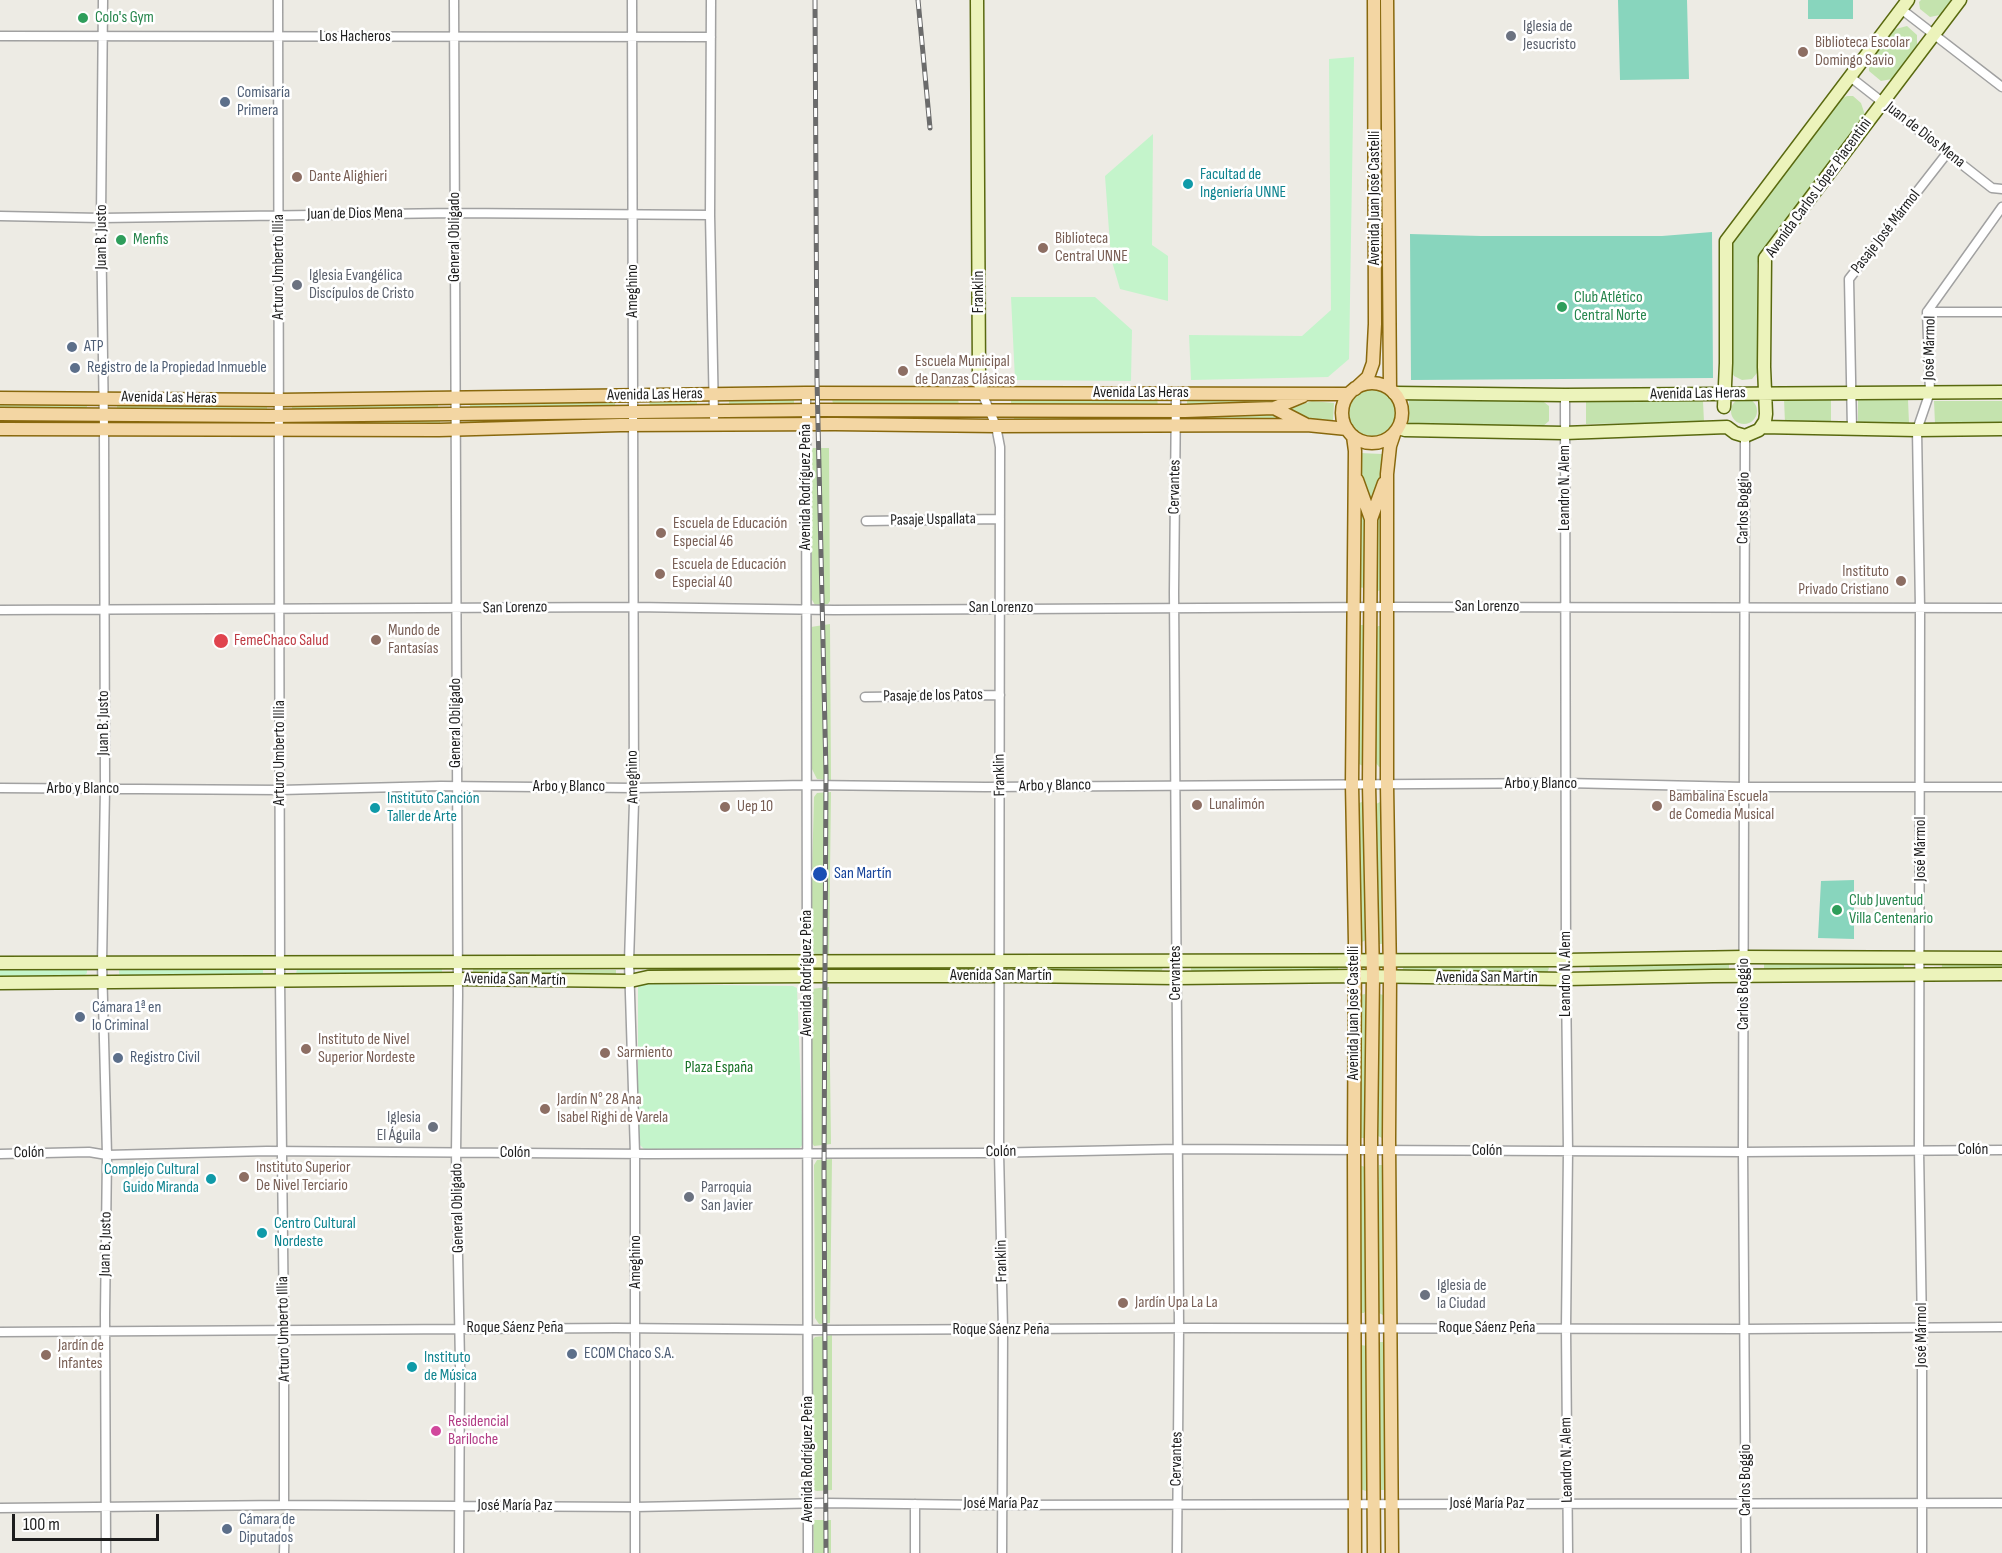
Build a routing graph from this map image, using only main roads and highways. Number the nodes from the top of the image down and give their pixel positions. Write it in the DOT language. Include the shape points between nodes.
graph roads {
  1 [pos="978,0"];
  2 [pos="1374,0"];
  3 [pos="1387,0"];
  4 [pos="1960,0"];
  5 [pos="1905,4"];
  6 [pos="1392,391"];
  7 [pos="1352,392"];
  8 [pos="2002,392"];
  9 [pos="982,393"];
  10 [pos="1738,393"];
  11 [pos="1765,393"];
  12 [pos="1310,394"];
  13 [pos="0,398"];
  14 [pos="1765,406"];
  15 [pos="1274,408"];
  16 [pos="0,414"];
  17 [pos="633,419"];
  18 [pos="1307,425"];
  19 [pos="1727,427"];
  20 [pos="0,429"];
  21 [pos="2002,429"];
  22 [pos="1396,431"];
  23 [pos="1754,432"];
  24 [pos="1350,433"];
  25 [pos="1354,472"];
  26 [pos="1388,474"];
  27 [pos="1371,519"];
  28 [pos="2002,958"];
  29 [pos="1390,959"];
  30 [pos="1355,960"];
  31 [pos="1372,960"];
  32 [pos="748,961"];
  33 [pos="0,963"];
  34 [pos="2002,974"];
  35 [pos="1355,976"];
  36 [pos="1373,976"];
  37 [pos="748,977"];
  38 [pos="1390,977"];
  39 [pos="0,983"];
  40 [pos="1355,1553"];
  41 [pos="1374,1553"];
  42 [pos="1392,1553"];
  1 -- 9 [label="main road, Franklin"];
  2 -- 7 [label="main road, Avenida Juan José Castelli" via="1373,363 1368,377"];
  3 -- 6 [label="main road, Avenida Juan José Castelli"];
  4 -- 11 [label="main road, Avenida Carlos López Piacentini" via="1765,258"];
  5 -- 10 [label="main road" via="1726,242"];
  6 -- 7 [label="main road" via="1372,384"];
  6 -- 10 [label="main road, Avenida Las Heras"];
  6 -- 22 [label="main road" via="1401,406"];
  7 -- 12 [label="main road, Avenida Las Heras"];
  7 -- 24 [label="main road" via="1342,411"];
  8 -- 11 [label="main road, Avenida Las Heras"];
  9 -- 12 [label="main road, Avenida Las Heras"];
  9 -- 13 [label="main road, Avenida Las Heras" via="279,400"];
  10 -- 11 [label="main road, Avenida Las Heras"];
  10 -- 14 [label="main road" via="1759,398"];
  10 -- 19 [label="main road" via="1724,407"];
  11 -- 14 [label="main road, Avenida Carlos López Piacentini"];
  12 -- 15 [label="main road, Avenida Las Heras"];
  14 -- 23 [label="main road, Avenida Carlos López Piacentini" via="1766,414"];
  15 -- 17 [label="main road, Avenida Las Heras" via="714,411"];
  15 -- 18 [label="main road, Avenida Las Heras"];
  16 -- 17 [label="main road, Avenida Las Heras" via="455,413"];
  17 -- 18 [label="main road, Avenida Las Heras" via="713,425"];
  17 -- 20 [label="main road, Avenida Las Heras" via="455,429"];
  18 -- 24 [label="main road, Avenida Las Heras"];
  19 -- 22 [label="main road, Avenida Las Heras" via="1564,433"];
  19 -- 23 [label="main road, Avenida Las Heras" via="1735,433"];
  21 -- 23 [label="main road, Avenida Las Heras"];
  22 -- 24 [label="main road" via="1385,441 1374,443 1363,442"];
  22 -- 26 [label="main road, Avenida Juan José Castelli" via="1390,446"];
  24 -- 25 [label="main road, Avenida Juan José Castelli"];
  25 -- 27 [label="main road, Avenida Juan José Castelli"];
  25 -- 30 [label="main road, Avenida Juan José Castelli"];
  26 -- 27 [label="main road, Avenida Juan José Castelli"];
  26 -- 29 [label="main road, Avenida Juan José Castelli"];
  27 -- 31 [label="main road, Avenida Juan José Castelli"];
  28 -- 29 [label="main road, Avenida San Martín"];
  29 -- 31 [label="main road, Avenida San Martín"];
  29 -- 38 [label="main road, Avenida Juan José Castelli"];
  30 -- 31 [label="main road, Avenida San Martín"];
  30 -- 32 [label="main road, Avenida San Martín"];
  30 -- 35 [label="main road, Avenida Juan José Castelli"];
  31 -- 36 [label="main road, Avenida Juan José Castelli"];
  32 -- 33 [label="main road, Avenida San Martín"];
  32 -- 37 [label="main road"];
  34 -- 38 [label="main road, Avenida San Martín"];
  35 -- 36 [label="main road, Avenida San Martín"];
  35 -- 37 [label="main road, Avenida San Martín"];
  35 -- 40 [label="main road, Avenida Juan José Castelli"];
  36 -- 38 [label="main road, Avenida San Martín"];
  36 -- 41 [label="main road, Avenida Juan José Castelli"];
  37 -- 39 [label="main road, Avenida San Martín" via="648,977 630,981"];
  38 -- 42 [label="main road, Avenida Juan José Castelli"];
}
